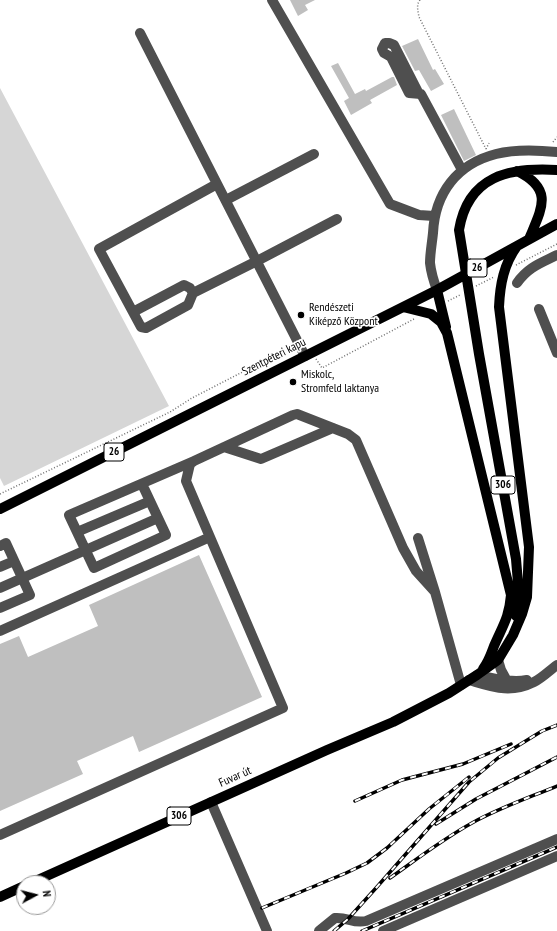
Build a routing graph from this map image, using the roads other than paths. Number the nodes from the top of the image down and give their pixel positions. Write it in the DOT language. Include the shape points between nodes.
graph roads {
  1 [pos="272,0"];
  2 [pos="140,33"];
  3 [pos="419,94"];
  4 [pos="557,152"];
  5 [pos="314,154"];
  6 [pos="462,170"];
  7 [pos="557,170"];
  8 [pos="517,171"];
  9 [pos="218,184"];
  10 [pos="226,200"];
  11 [pos="434,216"];
  12 [pos="337,220"];
  13 [pos="557,224"];
  14 [pos="529,239"];
  15 [pos="516,246"];
  16 [pos="557,255"];
  17 [pos="257,262"];
  18 [pos="517,282"];
  19 [pos="437,290"];
  20 [pos="193,293"];
  21 [pos="403,307"];
  22 [pos="539,309"];
  23 [pos="133,312"];
  24 [pos="553,332"];
  25 [pos="448,333"];
  26 [pos="557,353"];
  27 [pos="305,356"];
  28 [pos="333,428"];
  29 [pos="224,447"];
  30 [pos="194,461"];
  31 [pos="142,484"];
  32 [pos="150,501"];
  33 [pos="0,509"];
  34 [pos="158,518"];
  35 [pos="77,532"];
  36 [pos="210,537"];
  37 [pos="418,538"];
  38 [pos="0,546"];
  39 [pos="85,550"];
  40 [pos="14,561"];
  41 [pos="0,567"];
  42 [pos="22,578"];
  43 [pos="0,588"];
  44 [pos="435,592"];
  45 [pos="0,608"];
  46 [pos="0,630"];
  47 [pos="498,660"];
  48 [pos="557,665"];
  49 [pos="546,673"];
  50 [pos="469,680"];
  51 [pos="507,681"];
  52 [pos="211,802"];
  53 [pos="0,835"];
  54 [pos="557,839"];
  55 [pos="557,856"];
  56 [pos="49,875"];
  57 [pos="16,890"];
  58 [pos="0,897"];
  59 [pos="267,931"];
  60 [pos="319,931"];
  61 [pos="383,931"];
  1 -- 11 [label="street" via="390,204 419,215"];
  2 -- 9 [label="street"];
  3 -- 3 [label="street" via="409,93 391,57 382,49 385,43 394,45"];
  3 -- 6 [label="street"];
  4 -- 6 [label="street" via="496,154"];
  5 -- 10 [label="street"];
  6 -- 11 [label="street" via="445,190"];
  7 -- 8 [label="main road"];
  8 -- 14 [label="main road" via="532,179 542,197 540,211"];
  8 -- 50 [label="main road, 306" via="492,179 475,193 461,218 460,236 516,560 519,595 511,629 496,655 488,666"];
  9 -- 10 [label="street"];
  9 -- 23 [label="street" via="99,249"];
  10 -- 17 [label="street"];
  11 -- 19 [label="street" via="430,264"];
  12 -- 17 [label="street"];
  13 -- 14 [label="main road, Szentpéteri kapu / 26"];
  14 -- 15 [label="main road, Szentpéteri kapu / 26"];
  15 -- 19 [label="main road, Szentpéteri kapu / 26"];
  15 -- 47 [label="main road" via="508,257 502,277 499,306 529,547 529,575 522,614"];
  16 -- 18 [label="street" via="530,268"];
  17 -- 20 [label="street"];
  17 -- 27 [label="street"];
  19 -- 21 [label="main road, Szentpéteri kapu / 26"];
  19 -- 25 [label="main road"];
  20 -- 23 [label="street" via="184,285"];
  20 -- 23 [label="street" via="188,305 146,328 141,327"];
  21 -- 25 [label="main road" via="431,314 441,322"];
  21 -- 27 [label="main road, Szentpéteri kapu / 26"];
  22 -- 24 [label="street"];
  24 -- 26 [label="street"];
  25 -- 50 [label="main road" via="511,595 506,623 488,662"];
  27 -- 33 [label="main road, Szentpéteri kapu / 26"];
  28 -- 29 [label="street" via="261,459"];
  28 -- 29 [label="street" via="297,414"];
  28 -- 44 [label="street" via="356,440 403,548 416,570"];
  29 -- 30 [label="street"];
  30 -- 31 [label="street"];
  30 -- 36 [label="street" via="190,464 186,481"];
  31 -- 32 [label="street"];
  31 -- 35 [label="street" via="69,515"];
  32 -- 34 [label="street"];
  32 -- 35 [label="street"];
  34 -- 39 [label="street"];
  34 -- 39 [label="street" via="166,535 94,568"];
  35 -- 39 [label="street"];
  36 -- 46 [label="street"];
  36 -- 53 [label="street" via="283,708"];
  37 -- 44 [label="street"];
  38 -- 40 [label="street" via="6,544"];
  39 -- 42 [label="street"];
  40 -- 41 [label="street"];
  40 -- 42 [label="street"];
  42 -- 43 [label="street"];
  42 -- 45 [label="street" via="30,595"];
  44 -- 50 [label="street"];
  47 -- 50 [label="main road"];
  47 -- 51 [label="street"];
  48 -- 49 [label="street"];
  49 -- 50 [label="street" via="525,686 510,689"];
  49 -- 51 [label="street" via="526,680"];
  50 -- 51 [label="street"];
  50 -- 52 [label="main road, Fuvar út / 306" via="393,722"];
  52 -- 56 [label="main road, Fuvar út / 306"];
  52 -- 59 [label="street"];
  54 -- 60 [label="street" via="366,921 353,922 335,918"];
  55 -- 61 [label="street"];
  57 -- 58 [label="main road"];
}
